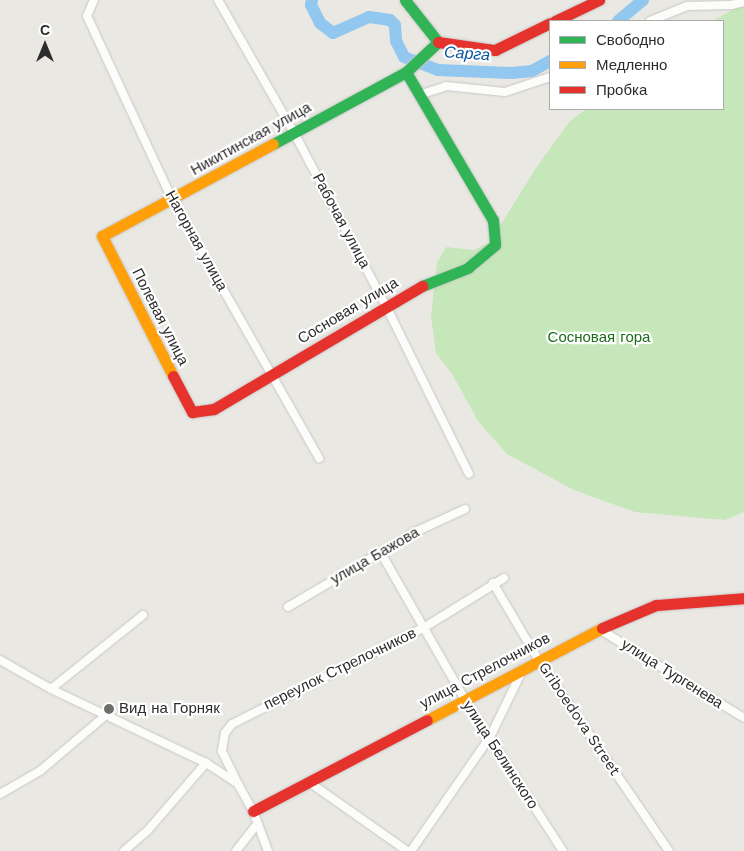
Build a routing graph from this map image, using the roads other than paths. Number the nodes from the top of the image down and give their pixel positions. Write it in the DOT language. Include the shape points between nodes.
graph roads {
  1 [pos="94,0"];
  2 [pos="218,0"];
  3 [pos="405,0"];
  4 [pos="599,0"];
  5 [pos="744,2"];
  6 [pos="556,20"];
  7 [pos="652,20"];
  8 [pos="549,23"];
  9 [pos="438,42"];
  10 [pos="414,66"];
  11 [pos="549,77"];
  12 [pos="420,95"];
  13 [pos="293,131"];
  14 [pos="173,201"];
  15 [pos="102,236"];
  16 [pos="386,306"];
  17 [pos="272,375"];
  18 [pos="192,412"];
  19 [pos="319,458"];
  20 [pos="469,474"];
  21 [pos="465,509"];
  22 [pos="381,553"];
  23 [pos="504,578"];
  24 [pos="493,583"];
  25 [pos="744,598"];
  26 [pos="288,607"];
  27 [pos="143,615"];
  28 [pos="425,627"];
  29 [pos="599,629"];
  30 [pos="538,659"];
  31 [pos="0,660"];
  32 [pos="526,666"];
  33 [pos="51,689"];
  34 [pos="464,698"];
  35 [pos="106,715"];
  36 [pos="744,718"];
  37 [pos="490,737"];
  38 [pos="206,763"];
  39 [pos="309,782"];
  40 [pos="238,784"];
  41 [pos="0,794"];
  42 [pos="253,811"];
  43 [pos="257,824"];
  44 [pos="124,851"];
  45 [pos="236,851"];
  46 [pos="268,851"];
  47 [pos="409,851"];
  48 [pos="563,851"];
  49 [pos="669,851"];
  1 -- 14 [label="street, Нагорная улица" via="87,16"];
  2 -- 13 [label="street, Рабочая улица"];
  3 -- 9 [label="street"];
  4 -- 6 [label="street"];
  5 -- 7 [label="street" via="687,6"];
  8 -- 9 [label="street" via="495,50"];
  9 -- 10 [label="street"];
  10 -- 12 [label="street"];
  10 -- 13 [label="street, Никитинская улица"];
  11 -- 12 [label="street" via="505,92 446,86"];
  12 -- 16 [label="street, Сосновая улица" via="493,220 496,245 480,260 417,288"];
  13 -- 14 [label="street, Никитинская улица"];
  13 -- 16 [label="street, Рабочая улица"];
  14 -- 15 [label="street, Никитинская улица"];
  14 -- 17 [label="street, Нагорная улица"];
  15 -- 18 [label="street, Полевая улица"];
  16 -- 17 [label="street, Сосновая улица"];
  16 -- 20 [label="street, Рабочая улица"];
  17 -- 18 [label="street, Сосновая улица" via="214,409"];
  17 -- 19 [label="street, Нагорная улица"];
  21 -- 22 [label="street, улица Бажова"];
  22 -- 26 [label="street, улица Бажова"];
  22 -- 28 [label="street, улица Белинского"];
  23 -- 24 [label="street, переулок Стрелочников"];
  24 -- 28 [label="street, переулок Стрелочников"];
  24 -- 30 [label="street, Griboedova Street"];
  25 -- 29 [label="street, улица Стрелочников" via="656,605"];
  27 -- 33 [label="street"];
  28 -- 34 [label="street, улица Белинского"];
  28 -- 40 [label="street, переулок Стрелочников" via="232,724 225,733 222,751"];
  29 -- 30 [label="street, улица Стрелочников"];
  29 -- 36 [label="street, улица Тургенева"];
  30 -- 32 [label="street, улица Стрелочников"];
  30 -- 49 [label="street, Griboedova Street"];
  31 -- 33 [label="street"];
  32 -- 34 [label="street, улица Стрелочников"];
  32 -- 37 [label="street"];
  33 -- 35 [label="street"];
  34 -- 37 [label="street, улица Белинского"];
  34 -- 39 [label="street, улица Стрелочников"];
  35 -- 38 [label="street"];
  35 -- 41 [label="street" via="40,771"];
  37 -- 47 [label="street"];
  37 -- 48 [label="street, улица Белинского"];
  38 -- 40 [label="street"];
  38 -- 44 [label="street" via="148,830"];
  39 -- 42 [label="street, улица Стрелочников"];
  39 -- 47 [label="street"];
  40 -- 42 [label="street, переулок Стрелочников"];
  42 -- 43 [label="street, переулок Стрелочников"];
  43 -- 45 [label="street"];
  43 -- 46 [label="street, переулок Стрелочников"];
}
